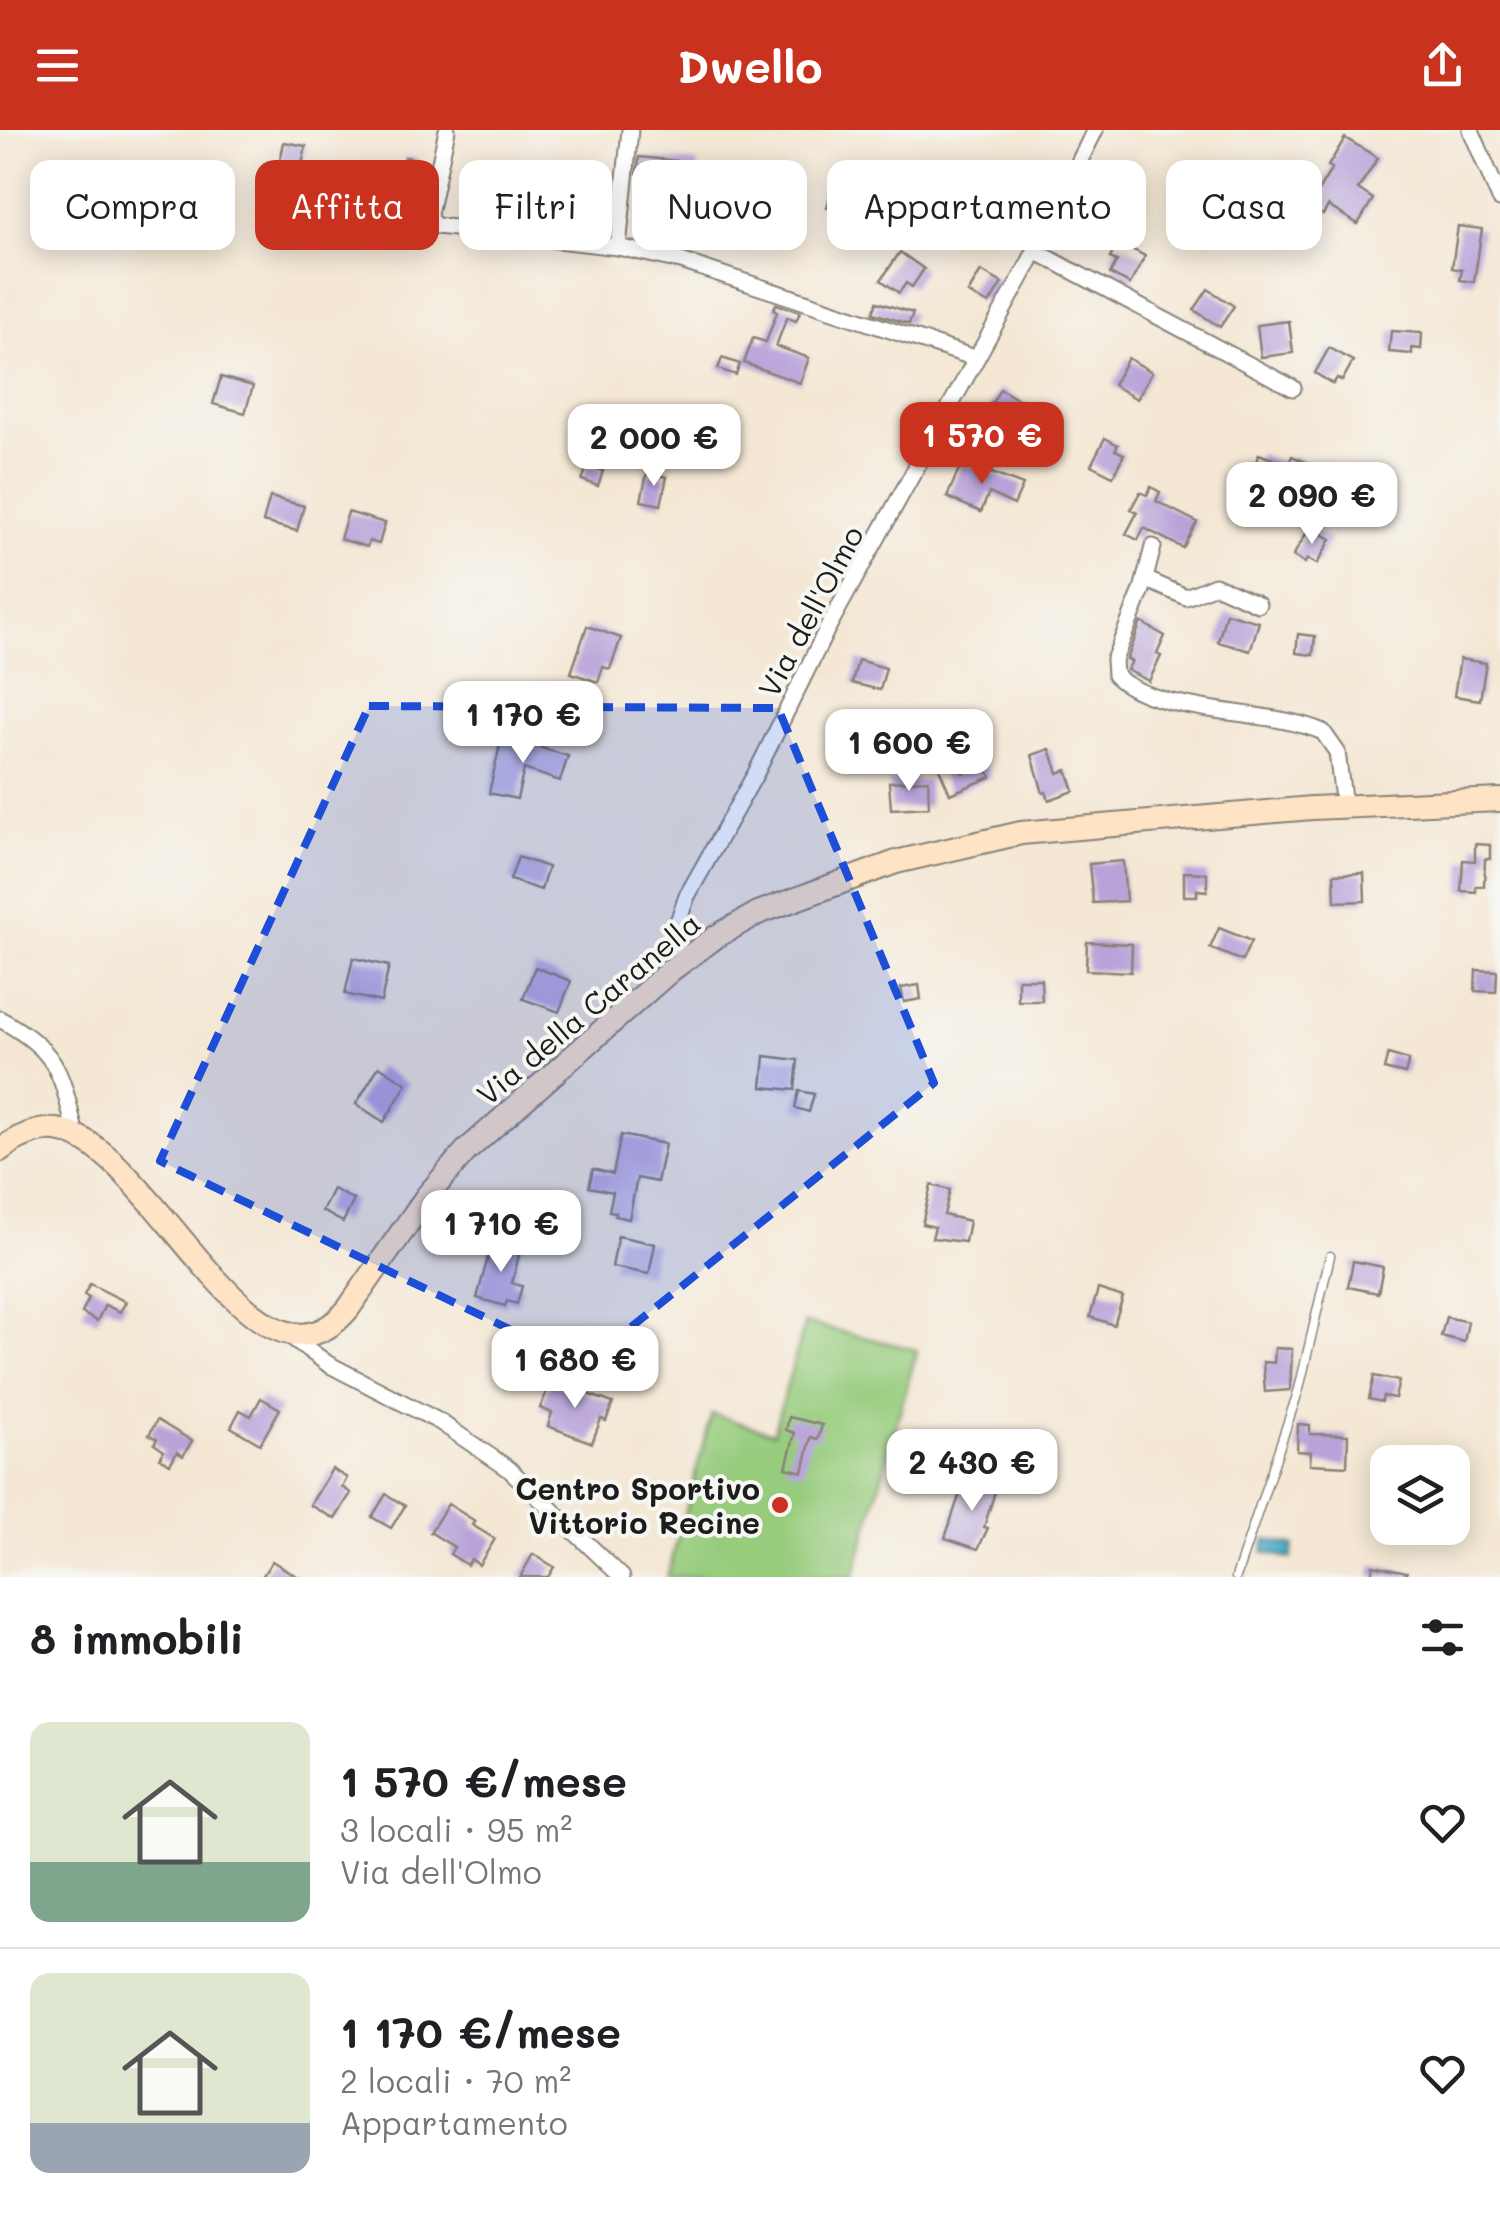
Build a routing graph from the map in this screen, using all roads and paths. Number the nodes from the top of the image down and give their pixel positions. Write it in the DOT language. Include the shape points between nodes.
graph roads {
  1 [pos="447,130"];
  2 [pos="630,130"];
  3 [pos="1094,130"];
  4 [pos="1471,130"];
  5 [pos="1500,199"];
  6 [pos="618,247"];
  7 [pos="1035,251"];
  8 [pos="975,358"];
  9 [pos="1293,388"];
  10 [pos="1153,547"];
  11 [pos="1146,579"];
  12 [pos="1258,604"];
  13 [pos="1500,800"];
  14 [pos="1344,806"];
  15 [pos="682,961"];
  16 [pos="0,1018"];
  17 [pos="76,1136"];
  18 [pos="0,1150"];
  19 [pos="1330,1256"];
  20 [pos="290,1336"];
  21 [pos="622,1577"];
  22 [pos="1236,1577"];
  1 -- 6 [label="street" via="429,211 434,224"];
  2 -- 6 [label="street"];
  3 -- 7 [label="street, Via dell'Olmo"];
  4 -- 5 [label="street"];
  6 -- 8 [label="street" via="710,269"];
  7 -- 8 [label="street, Via dell'Olmo"];
  7 -- 9 [label="street"];
  8 -- 15 [label="street, Via dell'Olmo" via="687,896 674,933"];
  10 -- 11 [label="street"];
  11 -- 12 [label="street" via="1186,596 1215,585"];
  11 -- 14 [label="street" via="1114,660 1117,678 1159,697 1323,732 1336,752"];
  13 -- 14 [label="main road, Via della Caranella"];
  14 -- 15 [label="main road, Via della Caranella" via="1042,830 952,847 768,908"];
  15 -- 20 [label="main road, Via della Caranella" via="456,1162 339,1320 311,1335"];
  16 -- 17 [label="street" via="55,1063"];
  17 -- 18 [label="main road" via="40,1131"];
  17 -- 20 [label="main road" via="133,1182 244,1308"];
  19 -- 22 [label="lane" via="1299,1389"];
  20 -- 21 [label="street" via="490,1455"];
}
